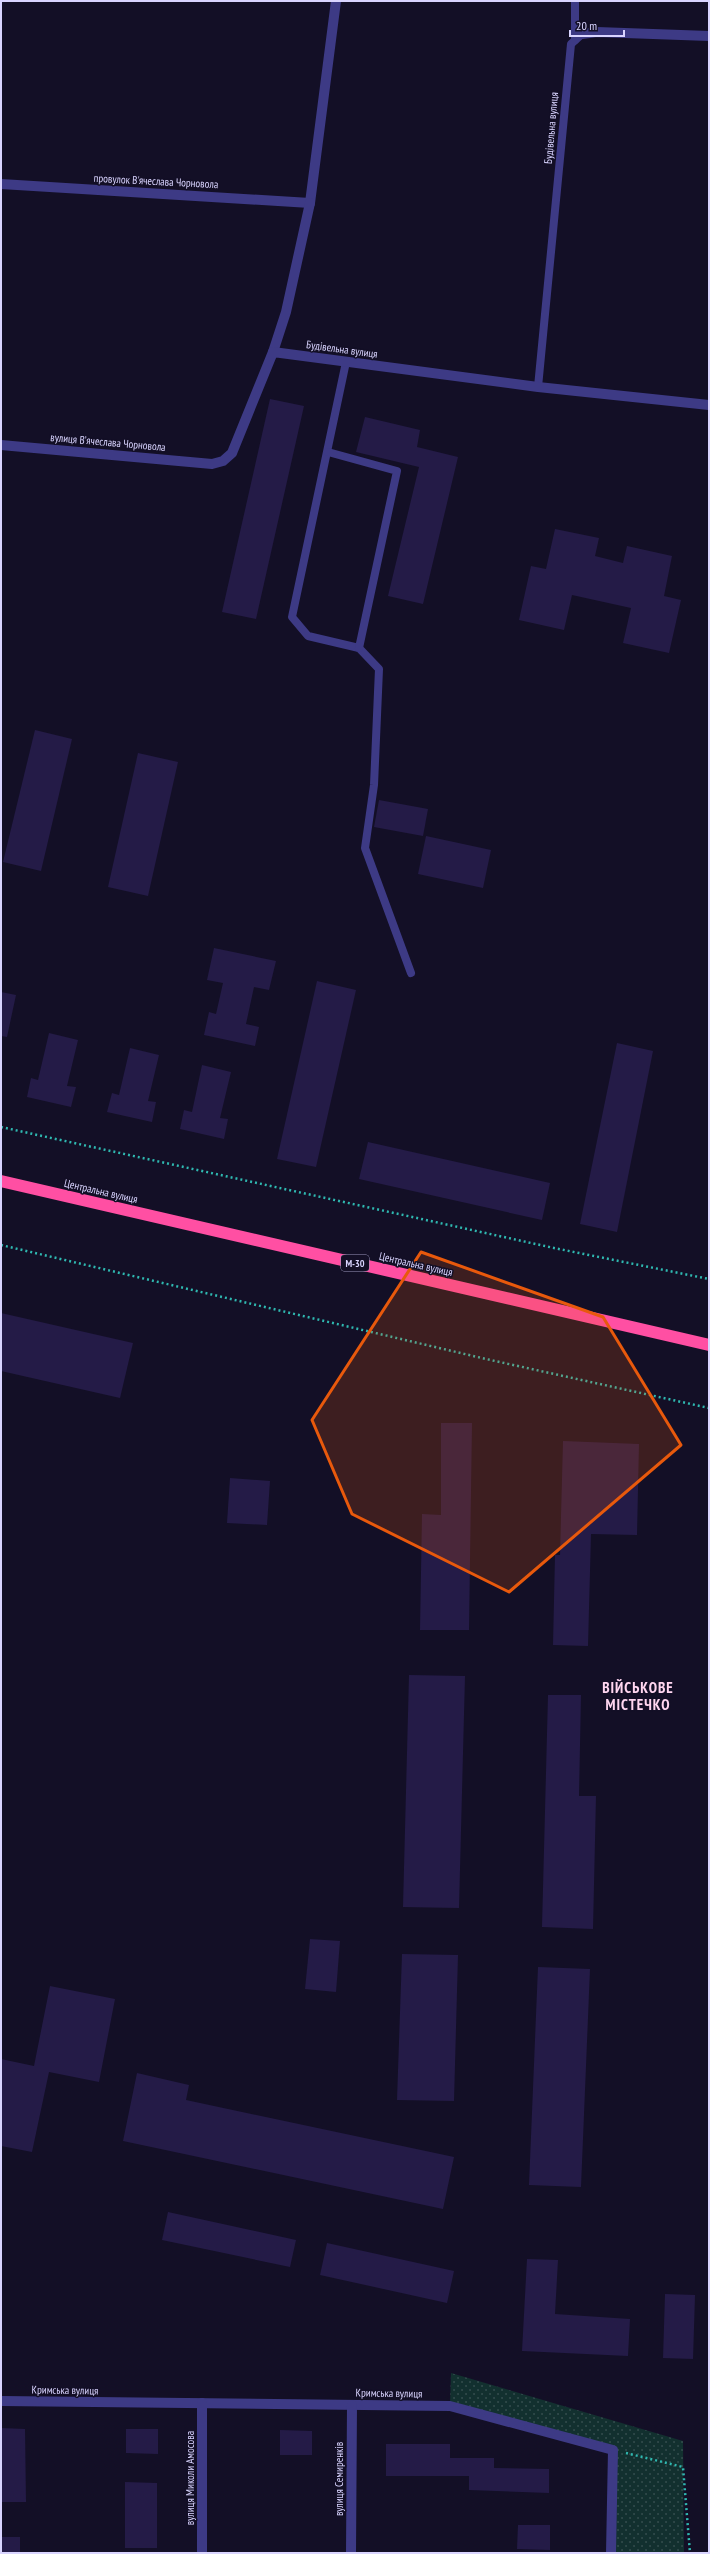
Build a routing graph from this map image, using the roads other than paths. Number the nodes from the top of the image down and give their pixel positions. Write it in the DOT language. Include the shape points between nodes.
graph roads {
  1 [pos="336,1"];
  2 [pos="575,1"];
  3 [pos="709,36"];
  4 [pos="579,37"];
  5 [pos="1,184"];
  6 [pos="310,203"];
  7 [pos="273,352"];
  8 [pos="346,362"];
  9 [pos="538,387"];
  10 [pos="709,405"];
  11 [pos="1,446"];
  12 [pos="328,452"];
  13 [pos="359,648"];
  14 [pos="411,973"];
  15 [pos="1,1181"];
  16 [pos="709,1345"];
  17 [pos="1,2401"];
  18 [pos="202,2403"];
  19 [pos="352,2405"];
  20 [pos="202,2553"];
  21 [pos="351,2553"];
  22 [pos="611,2553"];
  1 -- 6 [label="street"];
  2 -- 4 [label="lane, Будівельна вулиця"];
  3 -- 4 [label="street" via="597,32"];
  4 -- 9 [label="lane, Будівельна вулиця" via="571,44"];
  5 -- 6 [label="street, провулок В'ячеслава Чорновола"];
  6 -- 7 [label="street" via="286,312"];
  7 -- 8 [label="street, Будівельна вулиця"];
  7 -- 11 [label="street, вулиця Вʼячеслава Чорновола" via="232,453 223,461 212,464"];
  8 -- 9 [label="street, Будівельна вулиця"];
  8 -- 12 [label="lane"];
  9 -- 10 [label="street, Будівельна вулиця"];
  12 -- 13 [label="lane" via="292,617 308,636"];
  12 -- 13 [label="lane" via="397,471"];
  13 -- 14 [label="lane" via="378,669 374,785 365,848"];
  15 -- 16 [label="highway, Центральна вулиця / М-30"];
  17 -- 18 [label="street, Кримська вулиця"];
  18 -- 19 [label="street, Кримська вулиця"];
  18 -- 20 [label="street, вулиця Миколи Амосова"];
  19 -- 21 [label="street, вулиця Семиренків"];
  19 -- 22 [label="street, Кримська вулиця" via="450,2406 613,2450"];
}
